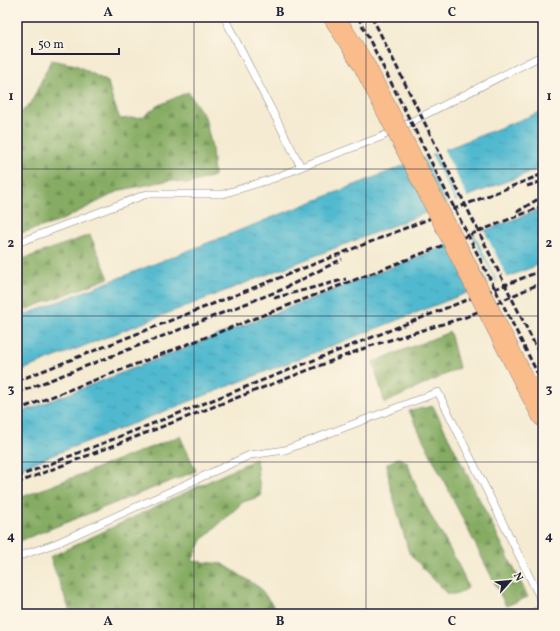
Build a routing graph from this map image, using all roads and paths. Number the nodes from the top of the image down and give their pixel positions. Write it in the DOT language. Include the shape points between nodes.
graph roads {
  1 [pos="224,17"];
  2 [pos="334,17"];
  3 [pos="543,55"];
  4 [pos="301,167"];
  5 [pos="17,243"];
  6 [pos="543,416"];
  7 [pos="17,557"];
  8 [pos="543,604"];
  9 [pos="543,608"];
  10 [pos="530,614"];
  1 -- 4 [label="lane"];
  2 -- 6 [label="main road, bridge" via="365,67"];
  3 -- 4 [label="lane" via="380,137"];
  4 -- 5 [label="lane" via="223,194 147,194"];
  7 -- 8 [label="lane" via="57,543 250,455 285,450 438,392"];
  9 -- 10 [label="lane"];
}
